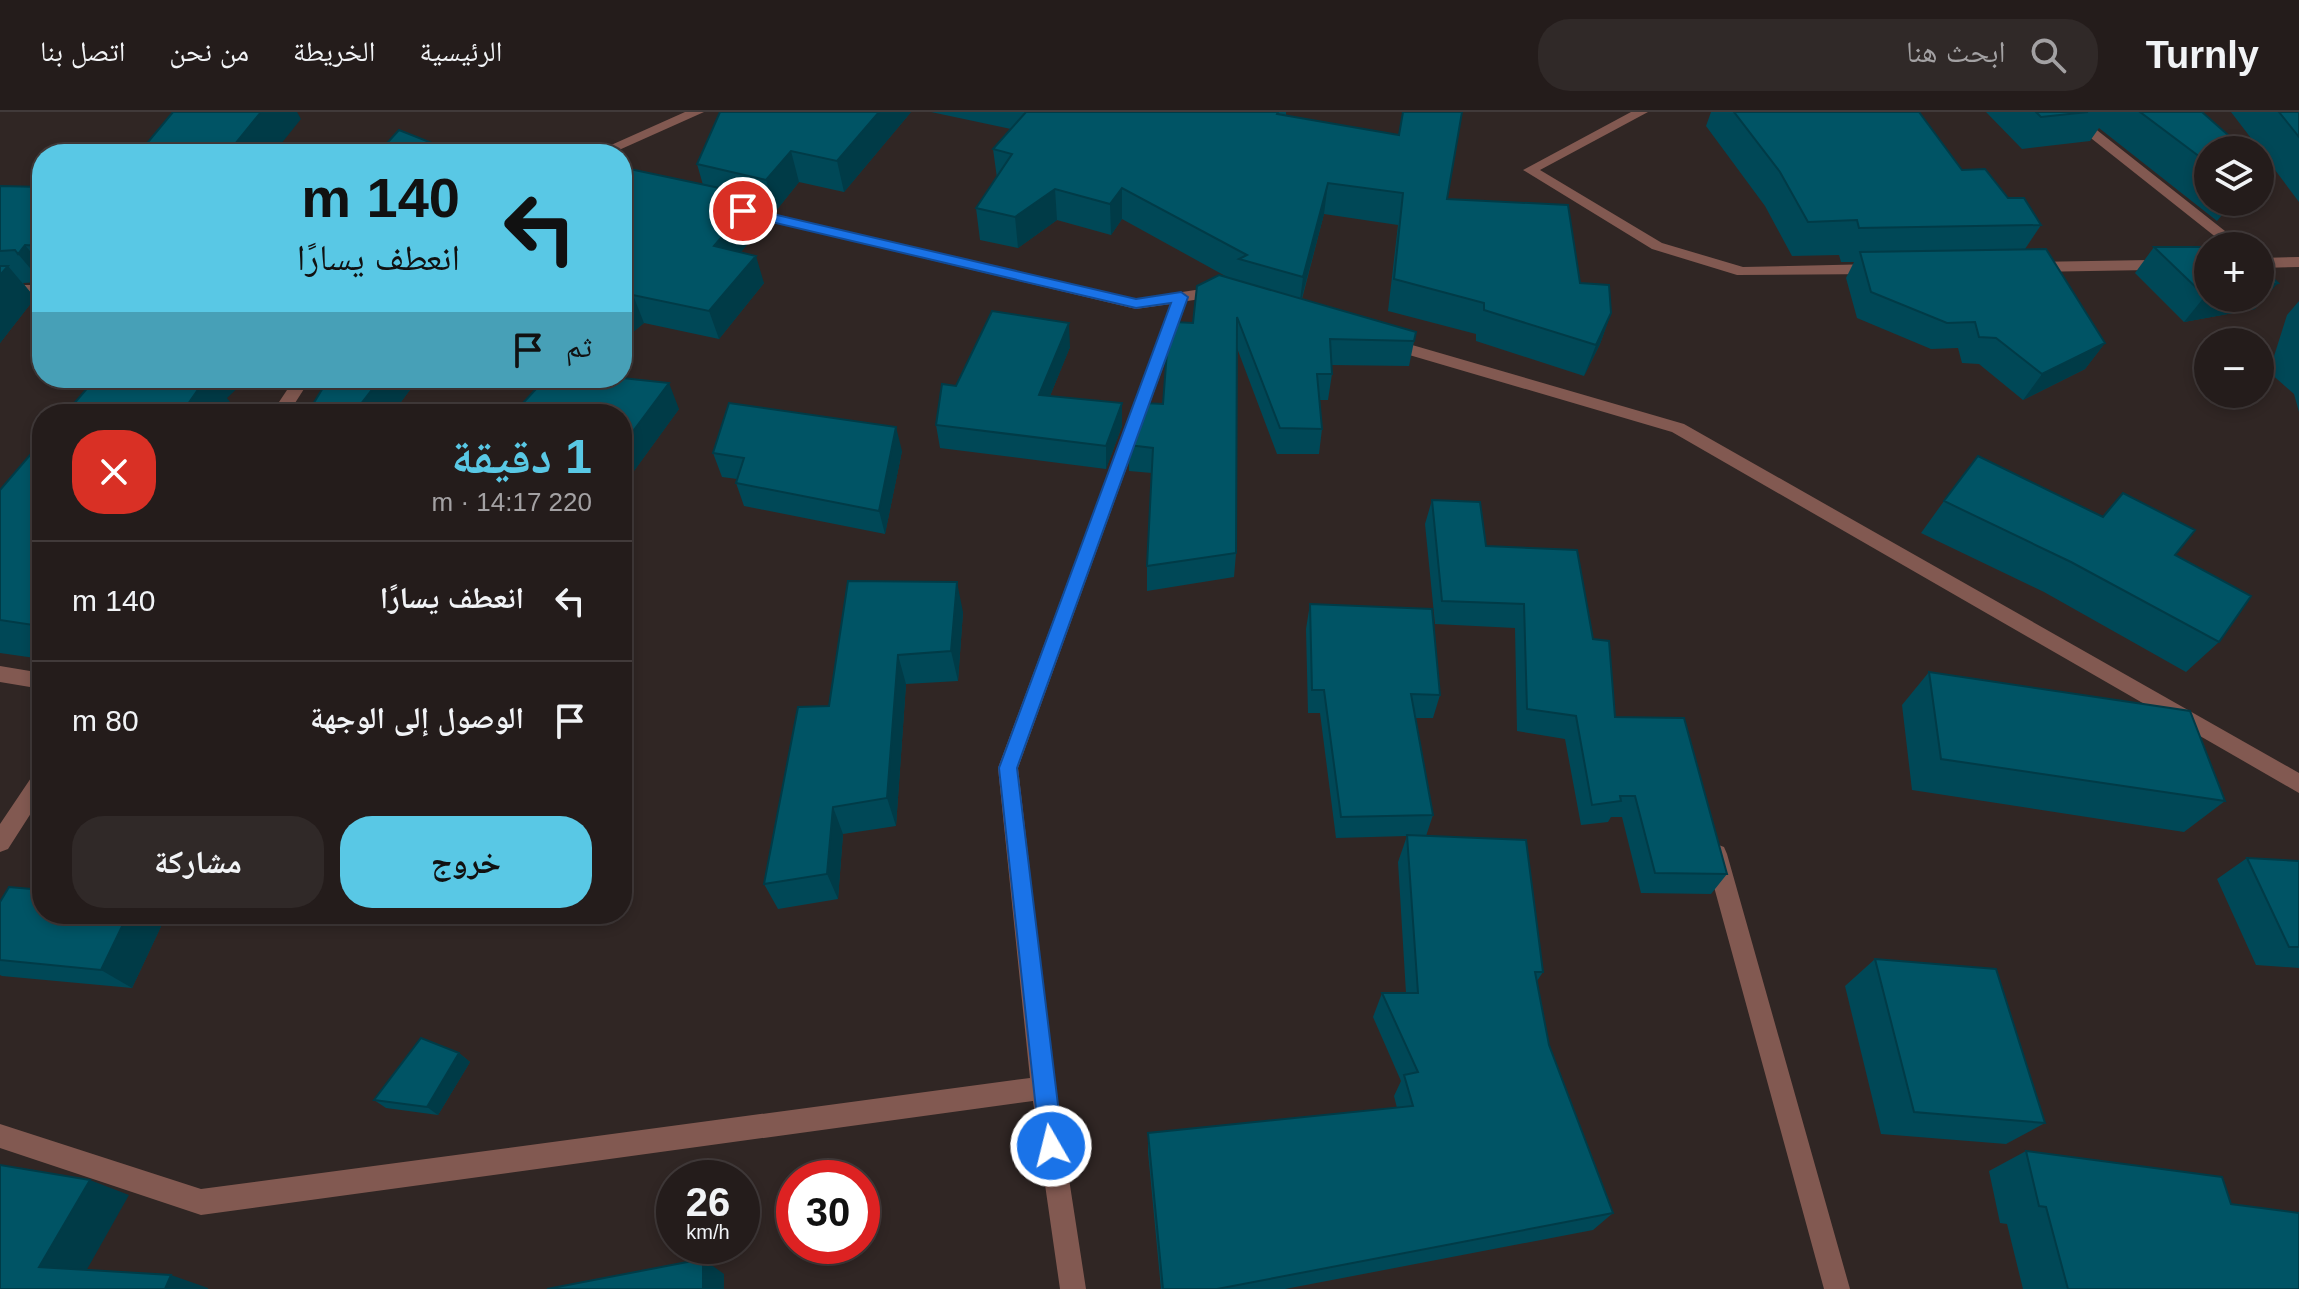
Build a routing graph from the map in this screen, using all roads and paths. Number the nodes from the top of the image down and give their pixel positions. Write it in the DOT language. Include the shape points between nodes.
graph roads {
  1 [pos="697,112"];
  2 [pos="1641,112"];
  3 [pos="2065,112"];
  4 [pos="622,144"];
  5 [pos="715,205"];
  6 [pos="2218,232"];
  7 [pos="2299,262"];
  8 [pos="2274,263"];
  9 [pos="2194,264"];
  10 [pos="2022,267"];
  11 [pos="1897,269"];
  12 [pos="0,290"];
  13 [pos="32,290"];
  14 [pos="1181,297"];
  15 [pos="1245,301"];
  16 [pos="1364,336"];
  17 [pos="0,674"];
  18 [pos="32,679"];
  19 [pos="2299,784"];
  20 [pos="32,793"];
  21 [pos="1708,827"];
  22 [pos="0,842"];
  23 [pos="1043,1088"];
  24 [pos="0,1136"];
  25 [pos="1073,1289"];
  26 [pos="1837,1289"];
  1 -- 4 [label="street"];
  2 -- 11 [label="street" via="1530,170 1657,246 1742,272"];
  3 -- 6 [label="street"];
  5 -- 14 [label="street" via="1136,304"];
  7 -- 8 [label="street"];
  9 -- 10 [label="street"];
  12 -- 13 [label="street"];
  14 -- 15 [label="street" via="1215,292"];
  14 -- 23 [label="street" via="1008,768"];
  16 -- 19 [label="street" via="1678,428"];
  17 -- 18 [label="street"];
  20 -- 22 [label="street"];
  21 -- 26 [label="street"];
  23 -- 24 [label="street" via="201,1202"];
  23 -- 25 [label="street"];
}
